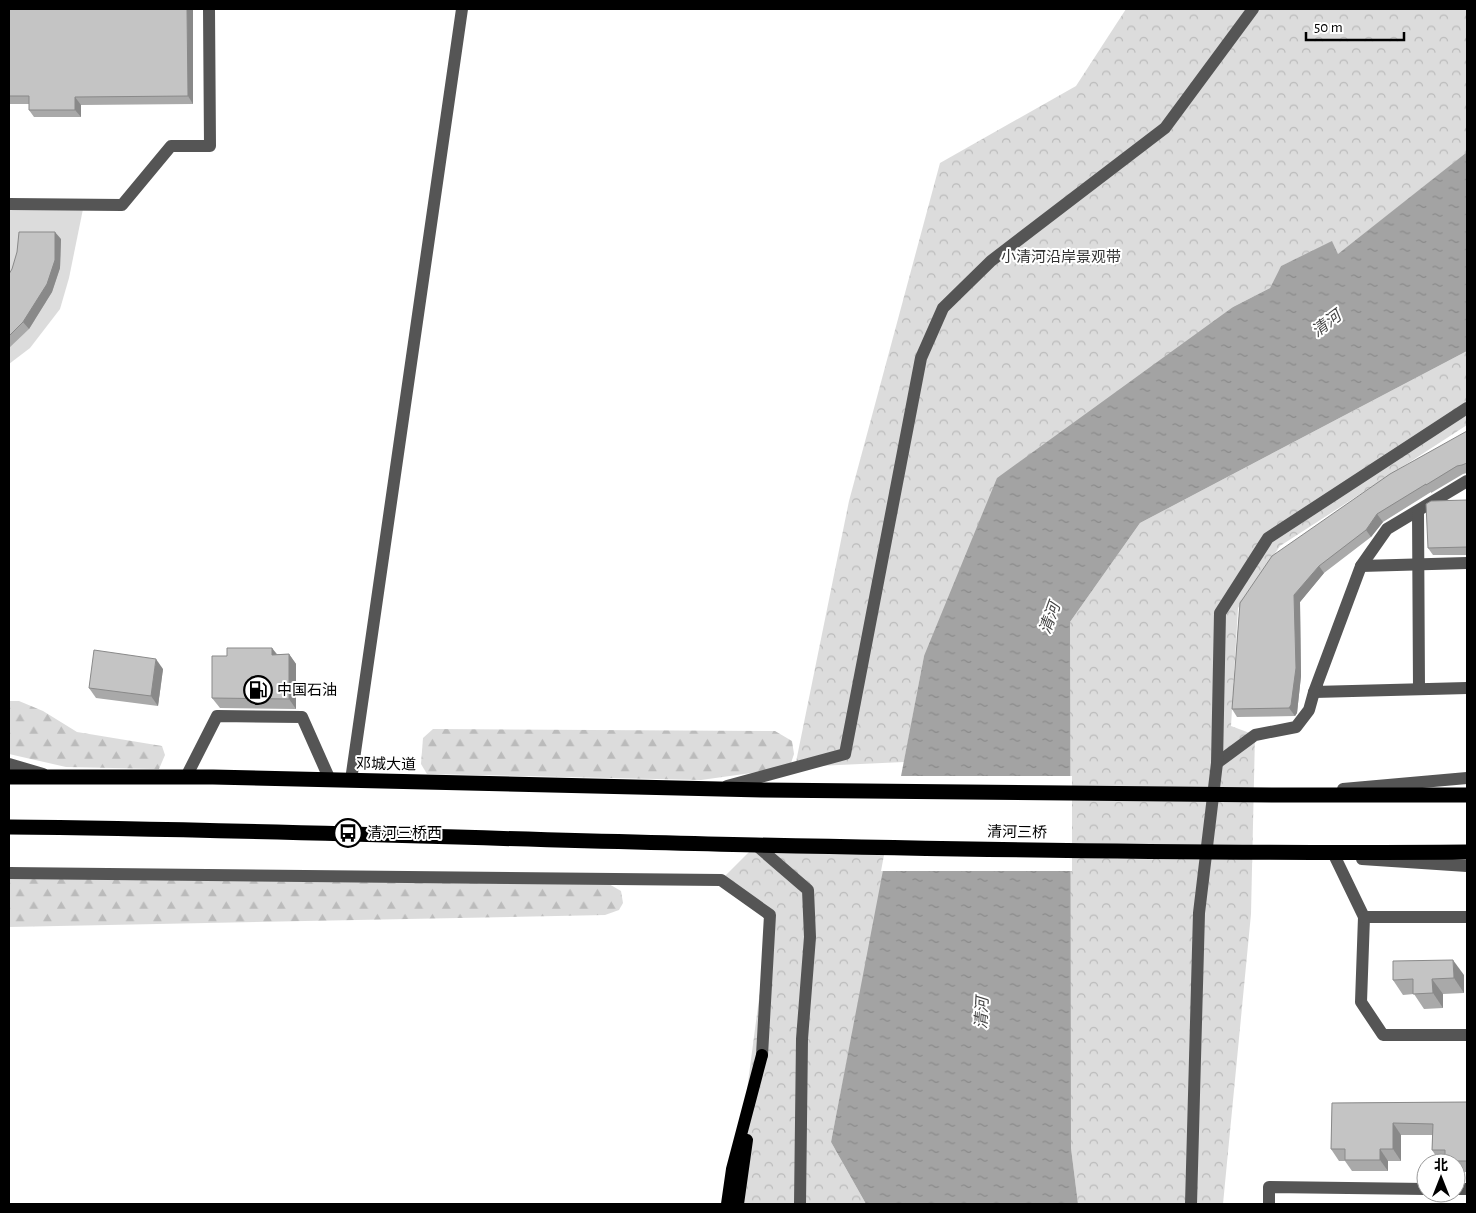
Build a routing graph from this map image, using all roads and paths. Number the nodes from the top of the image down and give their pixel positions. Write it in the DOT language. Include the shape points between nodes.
graph roads {
  1 [pos="209,9"];
  2 [pos="462,9"];
  3 [pos="1253,9"];
  4 [pos="9,204"];
  5 [pos="1467,408"];
  6 [pos="1467,482"];
  7 [pos="1418,511"];
  8 [pos="1467,563"];
  9 [pos="1418,564"];
  10 [pos="1361,566"];
  11 [pos="1467,688"];
  12 [pos="1419,689"];
  13 [pos="1314,692"];
  14 [pos="1217,763"];
  15 [pos="9,764"];
  16 [pos="9,777"];
  17 [pos="52,777"];
  18 [pos="186,777"];
  19 [pos="1467,778"];
  20 [pos="330,780"];
  21 [pos="351,780"];
  22 [pos="718,789"];
  23 [pos="1280,795"];
  24 [pos="1467,795"];
  25 [pos="9,827"];
  26 [pos="24,827"];
  27 [pos="9,836"];
  28 [pos="756,845"];
  29 [pos="1467,852"];
  30 [pos="1278,853"];
  31 [pos="1335,857"];
  32 [pos="1467,866"];
  33 [pos="9,873"];
  34 [pos="1364,916"];
  35 [pos="1467,916"];
  36 [pos="1467,1035"];
  37 [pos="762,1055"];
  38 [pos="1416,1189"];
  39 [pos="727,1204"];
  40 [pos="738,1204"];
  41 [pos="800,1204"];
  42 [pos="1191,1204"];
  43 [pos="1269,1204"];
  1 -- 4 [label="street" via="210,146 171,146 122,204"];
  2 -- 21 [label="street"];
  3 -- 22 [label="street" via="1165,128 991,261 943,308 921,358 845,754"];
  5 -- 14 [label="street" via="1268,538 1220,613"];
  6 -- 7 [label="street"];
  7 -- 9 [label="street"];
  7 -- 10 [label="street" via="1387,529"];
  8 -- 9 [label="street"];
  9 -- 10 [label="street"];
  9 -- 12 [label="street"];
  10 -- 13 [label="street"];
  11 -- 12 [label="street"];
  12 -- 13 [label="street"];
  13 -- 14 [label="street" via="1309,710 1296,727 1255,735"];
  14 -- 42 [label="street" via="1199,913"];
  15 -- 17 [label="street"];
  16 -- 17 [label="highway, 邓城大道"];
  17 -- 18 [label="highway, 邓城大道"];
  18 -- 20 [label="highway, 邓城大道"];
  18 -- 20 [label="street" via="217,716 302,717"];
  19 -- 23 [label="street"];
  20 -- 21 [label="highway, 邓城大道"];
  21 -- 22 [label="highway, 邓城大道"];
  22 -- 23 [label="highway, 邓城大道"];
  23 -- 24 [label="highway"];
  25 -- 26 [label="highway"];
  26 -- 27 [label="street"];
  26 -- 28 [label="highway"];
  28 -- 30 [label="highway, 清河三桥"];
  28 -- 41 [label="street" via="808,890 810,937 802,1039"];
  29 -- 30 [label="highway, 清河三桥"];
  30 -- 31 [label="street"];
  31 -- 32 [label="street"];
  31 -- 34 [label="street"];
  33 -- 37 [label="street" via="720,880 770,915"];
  34 -- 35 [label="street"];
  34 -- 36 [label="street" via="1360,1002 1383,1035"];
  37 -- 39 [label="main road" via="732,1169"];
  37 -- 40 [label="main road"];
  38 -- 43 [label="street" via="1269,1187"];
}
